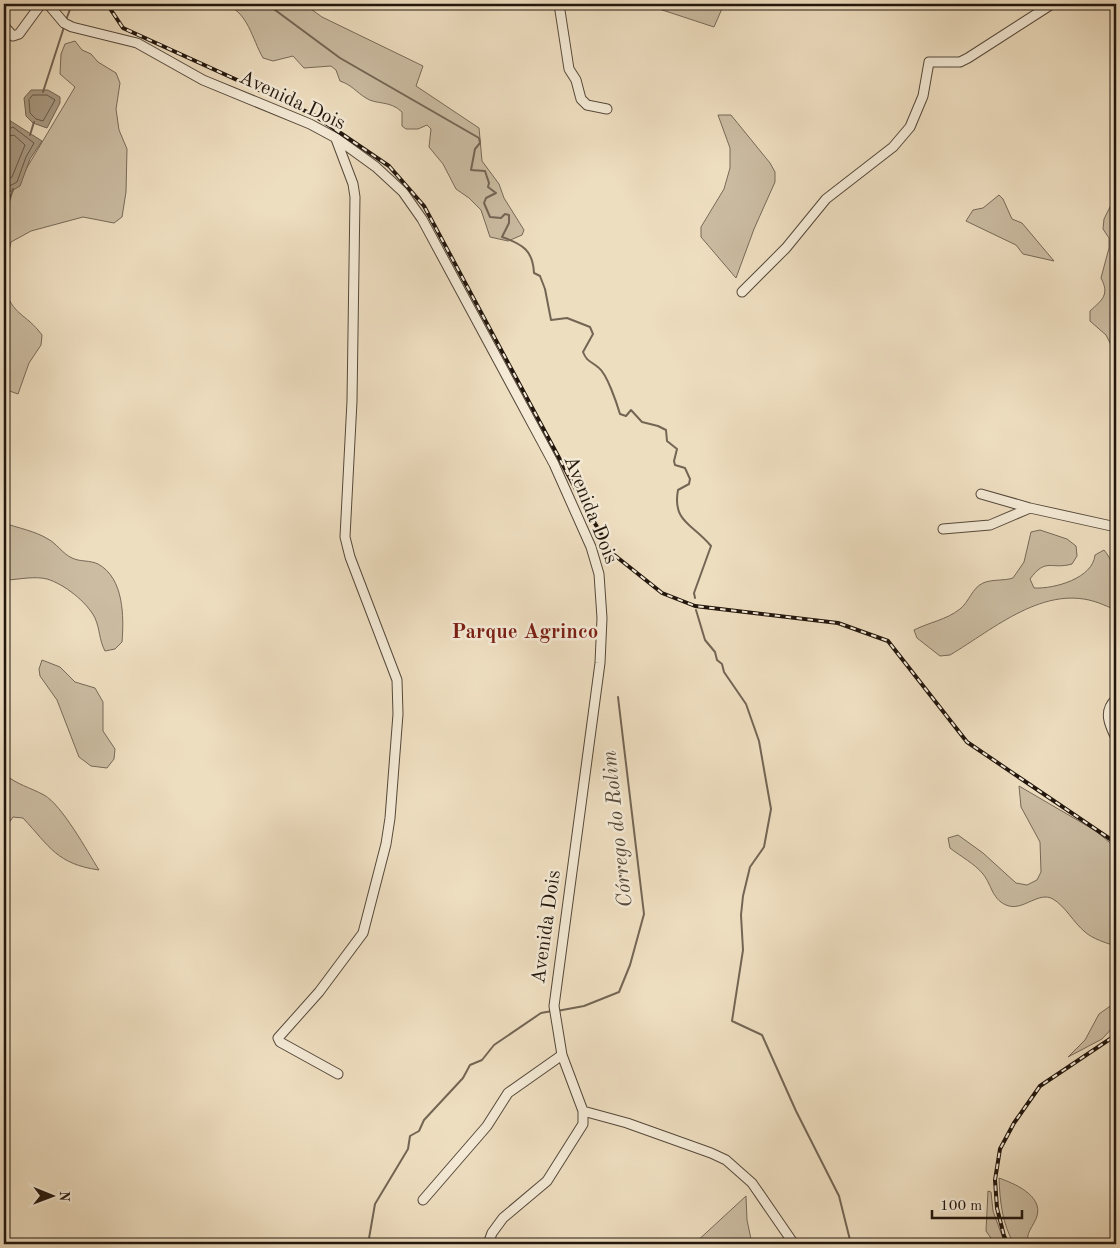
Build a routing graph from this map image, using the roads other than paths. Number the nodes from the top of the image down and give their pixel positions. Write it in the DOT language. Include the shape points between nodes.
graph roads {
  1 [pos="41,4"];
  2 [pos="48,4"];
  3 [pos="559,4"];
  4 [pos="1052,4"];
  5 [pos="4,26"];
  6 [pos="607,109"];
  7 [pos="336,138"];
  8 [pos="742,292"];
  9 [pos="981,494"];
  10 [pos="1030,508"];
  11 [pos="1116,527"];
  12 [pos="943,529"];
  13 [pos="1116,699"];
  14 [pos="1116,738"];
  15 [pos="562,1055"];
  16 [pos="338,1074"];
  17 [pos="583,1111"];
  18 [pos="423,1200"];
  19 [pos="488,1244"];
  20 [pos="794,1244"];
  1 -- 5 [label="street" via="19,34 13,36"];
  2 -- 7 [label="street, Avenida Dois" via="66,24 100,36 137,43 203,80 293,116"];
  3 -- 6 [label="street" via="569,69 581,99 587,105"];
  4 -- 8 [label="street" via="960,62 928,62 923,96 910,127 893,147 826,199 786,248"];
  7 -- 15 [label="street, Avenida Dois" via="391,180 422,219 554,464 591,547 599,574 602,618 600,664 555,1011"];
  7 -- 16 [label="street" via="355,197 352,401 345,536 350,557 395,670 399,693 390,818 367,923 358,942 278,1038"];
  9 -- 10 [label="street"];
  10 -- 11 [label="street"];
  10 -- 12 [label="street" via="990,525"];
  13 -- 14 [label="street" via="1108,715"];
  15 -- 17 [label="street, Avenida Dois"];
  15 -- 18 [label="street" via="508,1093 487,1126"];
  17 -- 19 [label="street" via="581,1130 547,1181 502,1218"];
  17 -- 20 [label="street" via="726,1160 752,1183"];
}
